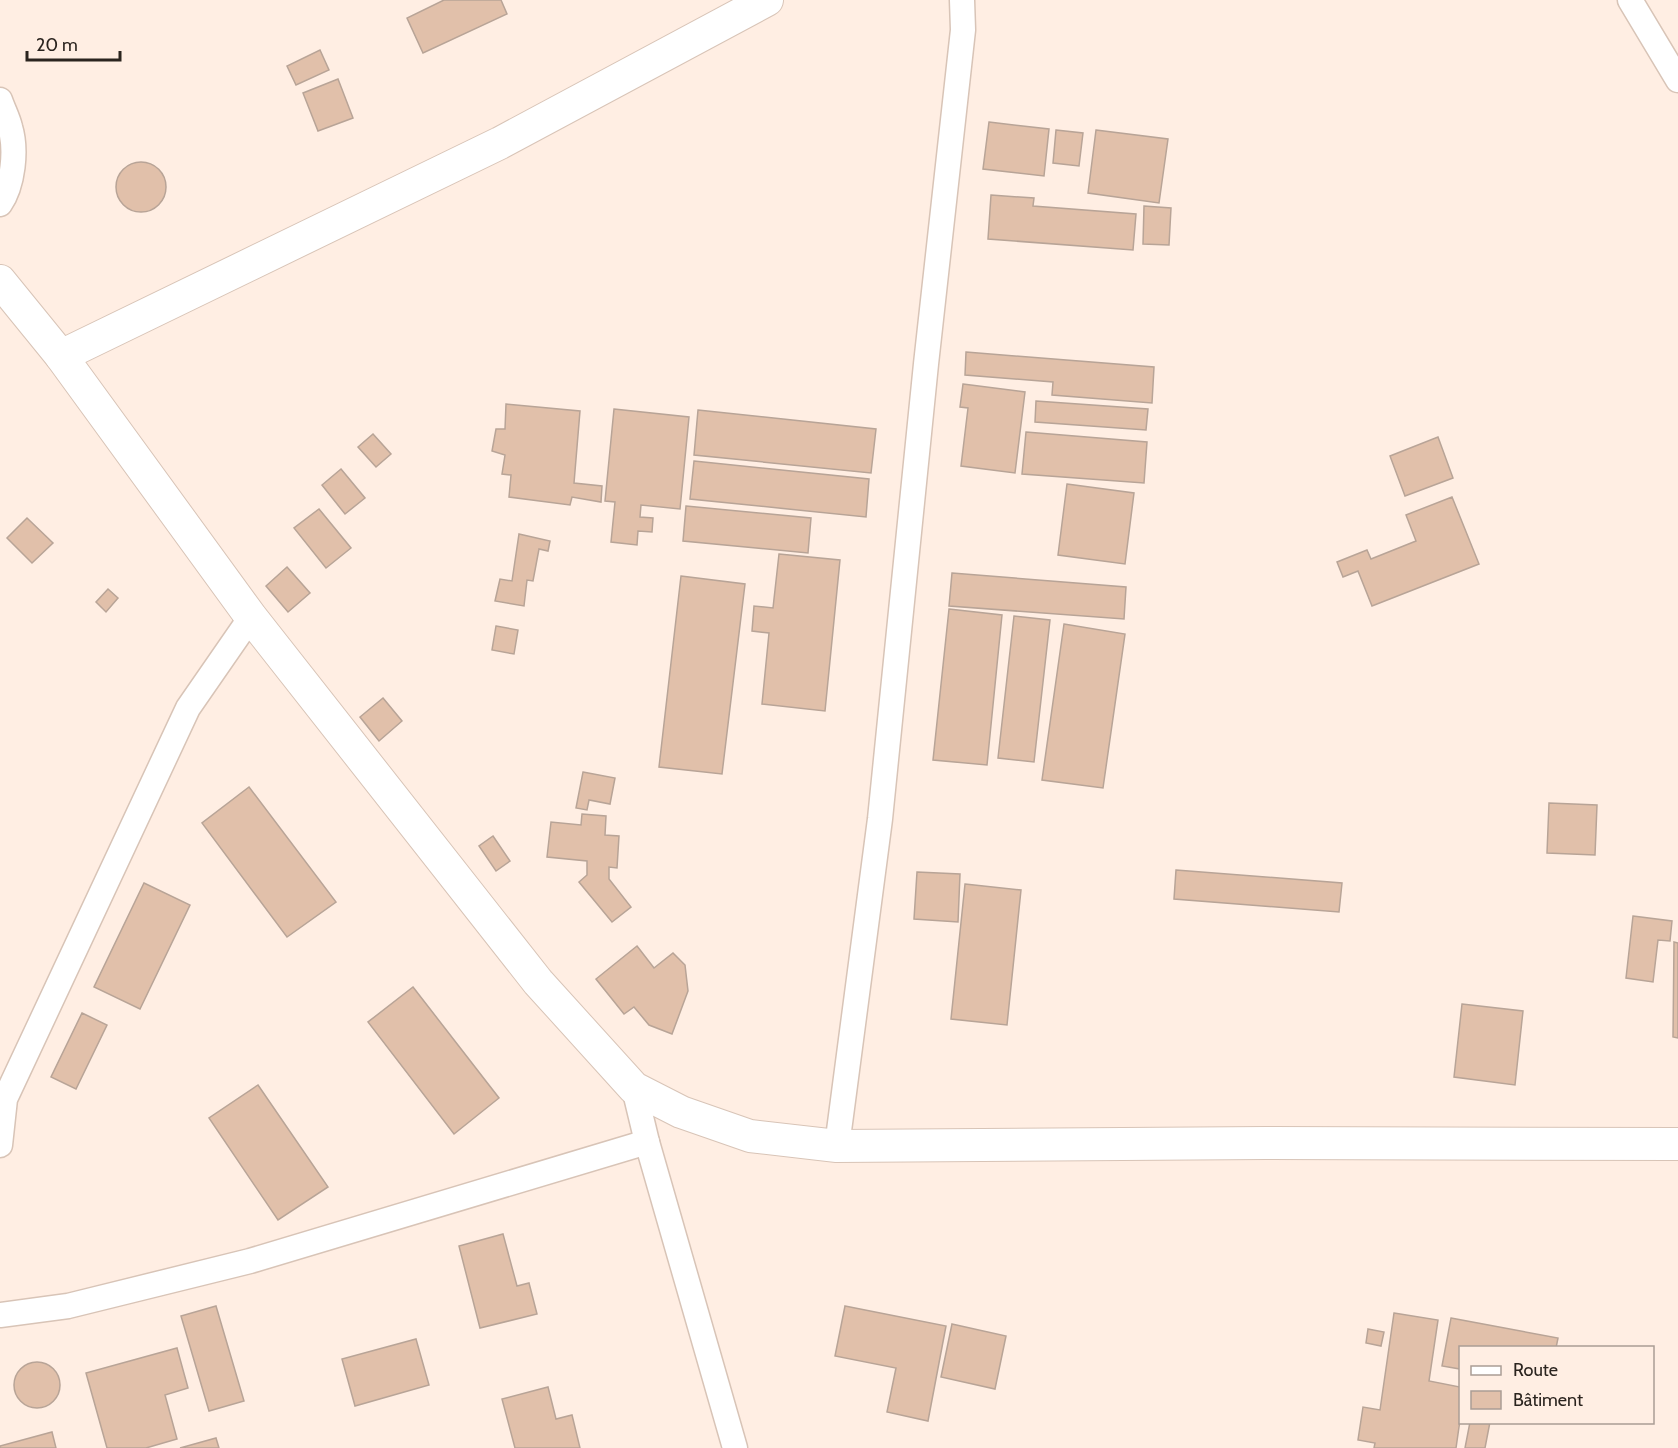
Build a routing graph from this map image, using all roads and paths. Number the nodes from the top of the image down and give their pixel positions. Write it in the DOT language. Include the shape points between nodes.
graph roads {
  1 [pos="767,0"];
  2 [pos="962,0"];
  3 [pos="1630,0"];
  4 [pos="1678,80"];
  5 [pos="0,100"];
  6 [pos="0,204"];
  7 [pos="0,282"];
  8 [pos="61,356"];
  9 [pos="251,617"];
  10 [pos="634,1088"];
  11 [pos="647,1142"];
  12 [pos="1678,1144"];
  13 [pos="0,1145"];
  14 [pos="837,1146"];
  15 [pos="0,1315"];
  16 [pos="735,1448"];
  1 -- 8 [label="street" via="500,143"];
  2 -- 14 [label="street" via="963,30 880,819"];
  3 -- 4 [label="street"];
  5 -- 6 [label="street" via="11,128 13,165 7,194"];
  7 -- 8 [label="street"];
  8 -- 9 [label="street"];
  9 -- 10 [label="street" via="538,982"];
  9 -- 13 [label="street" via="188,708 4,1099"];
  10 -- 11 [label="street"];
  10 -- 14 [label="street" via="681,1112 750,1136"];
  11 -- 15 [label="street" via="250,1261 68,1306"];
  11 -- 16 [label="street"];
  12 -- 14 [label="street"];
}
